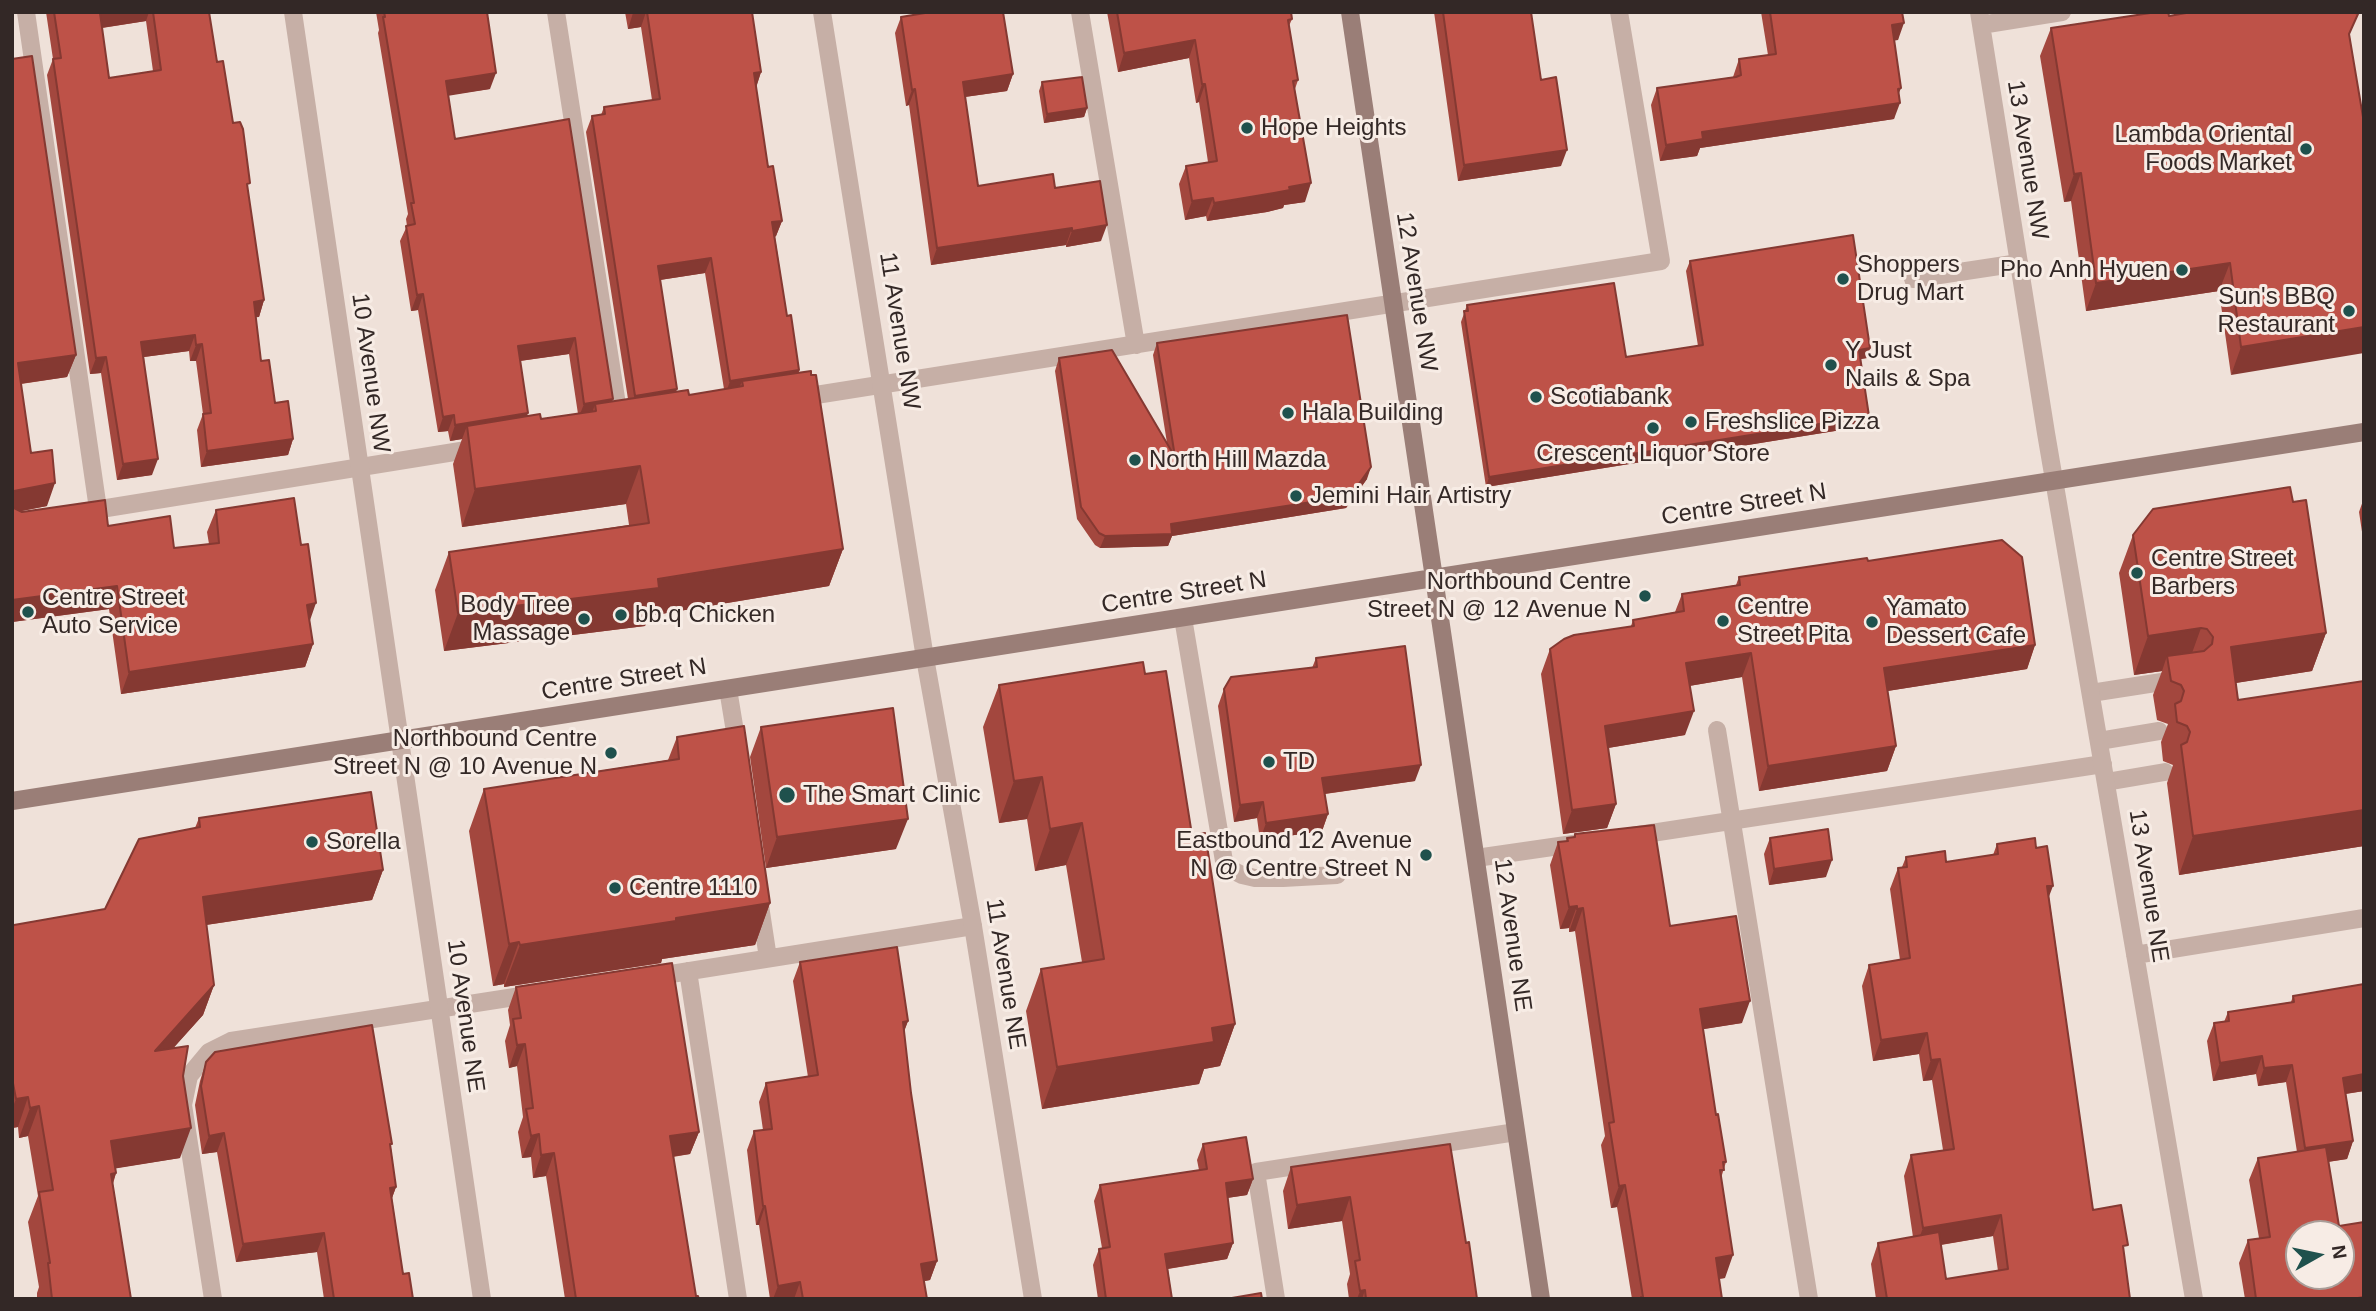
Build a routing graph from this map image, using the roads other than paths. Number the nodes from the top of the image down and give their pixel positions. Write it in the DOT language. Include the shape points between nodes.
graph roads {
  1 [pos="26,12"];
  2 [pos="293,12"];
  3 [pos="556,12"];
  4 [pos="822,12"];
  5 [pos="1080,12"];
  6 [pos="1350,12"];
  7 [pos="1619,12"];
  8 [pos="2062,12"];
  9 [pos="1980,18"];
  10 [pos="2019,263"];
  11 [pos="1913,279"];
  12 [pos="1393,305"];
  13 [pos="1136,345"];
  14 [pos="883,385"];
  15 [pos="779,400"];
  16 [pos="620,424"];
  17 [pos="2364,432"];
  18 [pos="501,444"];
  19 [pos="359,468"];
  20 [pos="2054,481"];
  21 [pos="98,509"];
  22 [pos="61,515"];
  23 [pos="1435,578"];
  24 [pos="1183,618"];
  25 [pos="925,658"];
  26 [pos="2188,678"];
  27 [pos="729,689"];
  28 [pos="2091,693"];
  29 [pos="1717,730"];
  30 [pos="2159,732"];
  31 [pos="399,740"];
  32 [pos="2099,741"];
  33 [pos="2103,764"];
  34 [pos="741,772"];
  35 [pos="2165,772"];
  36 [pos="2106,782"];
  37 [pos="12,801"];
  38 [pos="1731,822"];
  39 [pos="1476,858"];
  40 [pos="1337,875"];
  41 [pos="756,878"];
  42 [pos="2364,918"];
  43 [pos="973,926"];
  44 [pos="2135,955"];
  45 [pos="768,958"];
  46 [pos="688,971"];
  47 [pos="636,979"];
  48 [pos="557,991"];
  49 [pos="439,1009"];
  50 [pos="1516,1132"];
  51 [pos="213,1299"];
  52 [pos="482,1299"];
  53 [pos="738,1299"];
  54 [pos="1033,1299"];
  55 [pos="1276,1299"];
  56 [pos="1541,1299"];
  57 [pos="1809,1299"];
  58 [pos="2194,1299"];
  1 -- 21 [label="street"];
  2 -- 19 [label="street, 10 Avenue NW"];
  3 -- 16 [label="street"];
  4 -- 14 [label="street, 11 Avenue NW"];
  5 -- 13 [label="street"];
  6 -- 12 [label="main road, 12 Avenue NW"];
  7 -- 12 [label="street" via="1661,261"];
  8 -- 9 [label="street"];
  9 -- 10 [label="street, 13 Avenue NW"];
  10 -- 11 [label="street"];
  10 -- 20 [label="street, 13 Avenue NW"];
  12 -- 13 [label="street"];
  12 -- 23 [label="main road, 12 Avenue NW"];
  13 -- 14 [label="street"];
  14 -- 15 [label="street"];
  14 -- 25 [label="street, 11 Avenue NW"];
  17 -- 20 [label="main road, Centre Street N"];
  18 -- 19 [label="street"];
  19 -- 21 [label="street"];
  19 -- 31 [label="street, 10 Avenue NW"];
  20 -- 23 [label="main road, Centre Street N"];
  20 -- 28 [label="street, 13 Avenue NE"];
  21 -- 22 [label="street"];
  23 -- 24 [label="main road, Centre Street N"];
  23 -- 39 [label="main road, 12 Avenue NE"];
  24 -- 25 [label="main road, Centre Street N"];
  24 -- 40 [label="street" via="1224,861 1230,869 1255,878"];
  25 -- 27 [label="main road, Centre Street N"];
  25 -- 43 [label="street, 11 Avenue NE"];
  26 -- 28 [label="street"];
  27 -- 31 [label="main road, Centre Street N"];
  27 -- 34 [label="street"];
  28 -- 32 [label="street, 13 Avenue NE"];
  29 -- 38 [label="street"];
  30 -- 32 [label="street"];
  31 -- 37 [label="main road, Centre Street N"];
  31 -- 49 [label="street, 10 Avenue NE"];
  32 -- 33 [label="street, 13 Avenue NE"];
  33 -- 36 [label="street, 13 Avenue NE"];
  33 -- 38 [label="street"];
  35 -- 36 [label="street"];
  36 -- 44 [label="street, 13 Avenue NE"];
  38 -- 39 [label="street"];
  38 -- 57 [label="street"];
  39 -- 50 [label="main road, 12 Avenue NE"];
  41 -- 45 [label="street"];
  42 -- 44 [label="street"];
  43 -- 45 [label="street"];
  43 -- 54 [label="street, 11 Avenue NE"];
  44 -- 58 [label="street, 13 Avenue NE"];
  45 -- 46 [label="street"];
  46 -- 47 [label="street"];
  46 -- 53 [label="street"];
  48 -- 49 [label="street"];
  49 -- 51 [label="street" via="231,1041 209,1052 189,1076 183,1105"];
  49 -- 52 [label="street, 10 Avenue NE"];
  50 -- 55 [label="street" via="1256,1172"];
  50 -- 56 [label="main road, 12 Avenue NE"];
}
